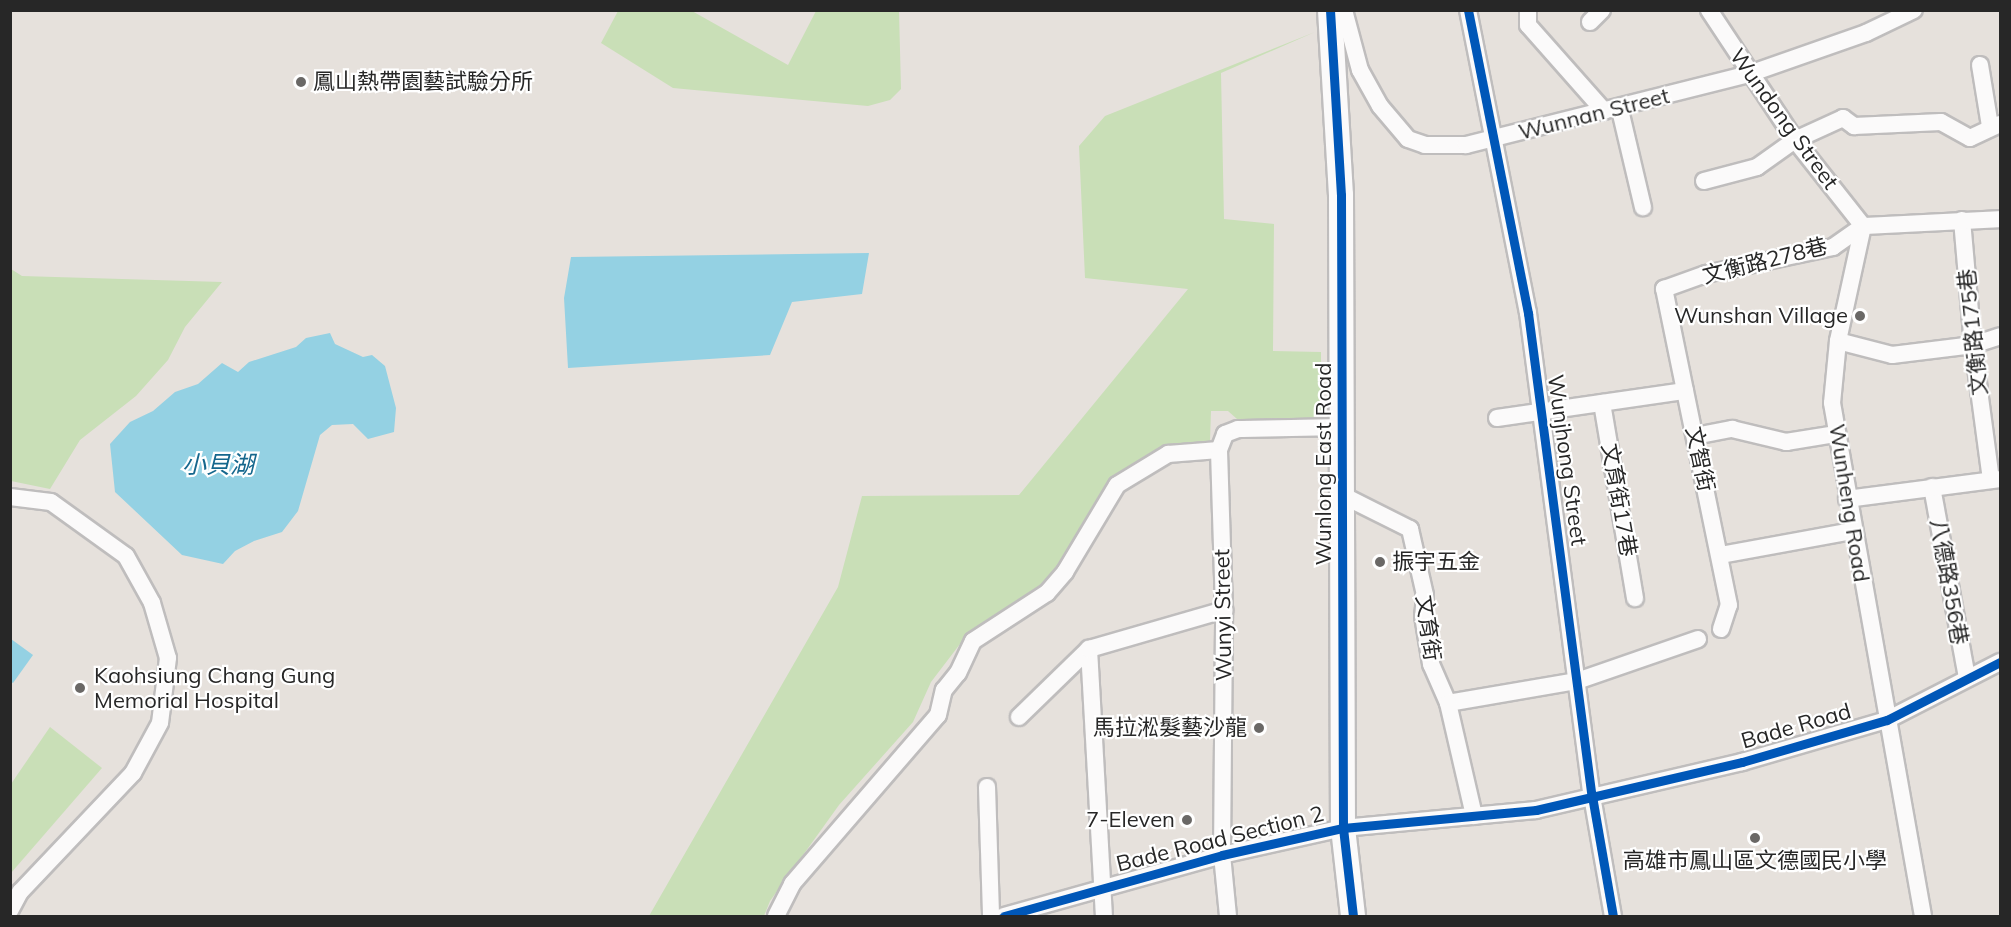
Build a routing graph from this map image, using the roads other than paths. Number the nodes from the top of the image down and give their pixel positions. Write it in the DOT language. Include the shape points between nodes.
graph roads {
  1 [pos="1330,10"];
  2 [pos="1344,10"];
  3 [pos="1468,10"];
  4 [pos="1528,10"];
  5 [pos="1709,10"];
  6 [pos="1914,10"];
  7 [pos="1980,65"];
  8 [pos="1749,74"];
  9 [pos="1612,110"];
  10 [pos="1995,125"];
  11 [pos="1495,139"];
  12 [pos="1796,140"];
  13 [pos="1704,180"];
  14 [pos="1644,207"];
  15 [pos="2001,219"];
  16 [pos="1962,220"];
  17 [pos="1863,226"];
  18 [pos="1664,290"];
  19 [pos="2001,336"];
  20 [pos="1838,341"];
  21 [pos="1973,345"];
  22 [pos="1685,391"];
  23 [pos="1602,403"];
  24 [pos="1541,411"];
  25 [pos="1497,418"];
  26 [pos="1345,427"];
  27 [pos="1836,434"];
  28 [pos="1695,436"];
  29 [pos="1219,450"];
  30 [pos="1996,480"];
  31 [pos="1932,487"];
  32 [pos="1344,496"];
  33 [pos="10,497"];
  34 [pos="1846,499"];
  35 [pos="1852,531"];
  36 [pos="1720,555"];
  37 [pos="1635,598"];
  38 [pos="1224,610"];
  39 [pos="1721,629"];
  40 [pos="1698,639"];
  41 [pos="1089,649"];
  42 [pos="2001,662"];
  43 [pos="1967,678"];
  44 [pos="1577,681"];
  45 [pos="1448,703"];
  46 [pos="1018,717"];
  47 [pos="1887,720"];
  48 [pos="987,787"];
  49 [pos="1592,796"];
  50 [pos="1474,816"];
  51 [pos="1343,828"];
  52 [pos="1222,855"];
  53 [pos="1101,890"];
  54 [pos="10,910"];
  55 [pos="776,916"];
  56 [pos="991,916"];
  57 [pos="1004,916"];
  58 [pos="1104,916"];
  59 [pos="1228,916"];
  60 [pos="1353,916"];
  61 [pos="1613,916"];
  62 [pos="1923,916"];
  1 -- 26 [label="street, Wunlong East Road" via="1341,195"];
  2 -- 11 [label="street, Wunnan Street" via="1360,70 1380,106 1408,139 1425,145 1466,145"];
  3 -- 11 [label="street, Wunjhong Street"];
  4 -- 9 [label="street" via="1528,25"];
  5 -- 8 [label="street, Wundong Street"];
  6 -- 8 [label="street, Wunnan Street" via="1866,33"];
  7 -- 10 [label="street"];
  8 -- 9 [label="street, Wunnan Street"];
  8 -- 12 [label="street, Wundong Street"];
  9 -- 11 [label="street, Wunnan Street"];
  9 -- 14 [label="street"];
  10 -- 12 [label="street" via="1970,138 1941,122 1854,126 1843,118"];
  11 -- 24 [label="street, Wunjhong Street" via="1528,313"];
  12 -- 13 [label="street" via="1757,167"];
  12 -- 17 [label="street, Wundong Street"];
  15 -- 16 [label="street"];
  16 -- 17 [label="street"];
  16 -- 21 [label="street, 文衡路175巷"];
  17 -- 18 [label="street, 文衡路278巷" via="1833,247 1706,274"];
  17 -- 20 [label="street, Wunheng Road"];
  18 -- 22 [label="street, 文智街"];
  19 -- 21 [label="street"];
  20 -- 21 [label="street" via="1892,355"];
  20 -- 27 [label="street, Wunheng Road" via="1833,374"];
  21 -- 30 [label="street, 文衡路175巷"];
  22 -- 23 [label="street"];
  22 -- 28 [label="street, 文智街"];
  23 -- 24 [label="street"];
  23 -- 37 [label="street, 文育街17巷"];
  24 -- 25 [label="street"];
  24 -- 44 [label="street, Wunjhong Street"];
  26 -- 29 [label="street" via="1238,429 1225,435"];
  26 -- 32 [label="street, Wunlong East Road"];
  27 -- 28 [label="street" via="1786,442 1732,429"];
  27 -- 34 [label="street, Wunheng Road"];
  28 -- 36 [label="street, 文智街"];
  29 -- 38 [label="street, Wunyi Street"];
  29 -- 55 [label="street" via="1168,454 1117,485 1065,572 1047,593 973,641 958,673 944,690 938,715 792,884"];
  30 -- 31 [label="street"];
  31 -- 34 [label="street"];
  31 -- 43 [label="street, 八德路356巷"];
  32 -- 45 [label="street, 文育街" via="1410,529 1425,595 1423,616 1431,664"];
  32 -- 51 [label="street, Wunlong East Road"];
  33 -- 54 [label="street" via="51,502 126,556 152,603 168,658 160,723 133,773 20,892"];
  34 -- 35 [label="street, Wunheng Road"];
  35 -- 36 [label="street"];
  35 -- 47 [label="street, Wunheng Road"];
  36 -- 39 [label="street, 文智街" via="1730,605"];
  38 -- 41 [label="street"];
  38 -- 52 [label="street, Wunyi Street"];
  40 -- 44 [label="street"];
  41 -- 46 [label="street"];
  41 -- 53 [label="street"];
  42 -- 43 [label="street, Bade Road"];
  43 -- 47 [label="street, Bade Road"];
  44 -- 45 [label="street"];
  44 -- 49 [label="street, Wunjhong Street"];
  45 -- 50 [label="street"];
  47 -- 49 [label="street, Bade Road" via="1742,762"];
  47 -- 62 [label="street, Wunheng Road"];
  48 -- 56 [label="street"];
  49 -- 50 [label="street, Bade Road Section 2" via="1536,810"];
  49 -- 61 [label="street, Wunjhong Street"];
  50 -- 51 [label="street, Bade Road Section 2"];
  51 -- 52 [label="street, Bade Road Section 2"];
  51 -- 60 [label="street, Wunlong East Road"];
  52 -- 53 [label="street, Bade Road Section 2"];
  52 -- 59 [label="street, Wunyi Street"];
  53 -- 57 [label="street, Bade Road Section 2"];
  53 -- 58 [label="street"];
}
